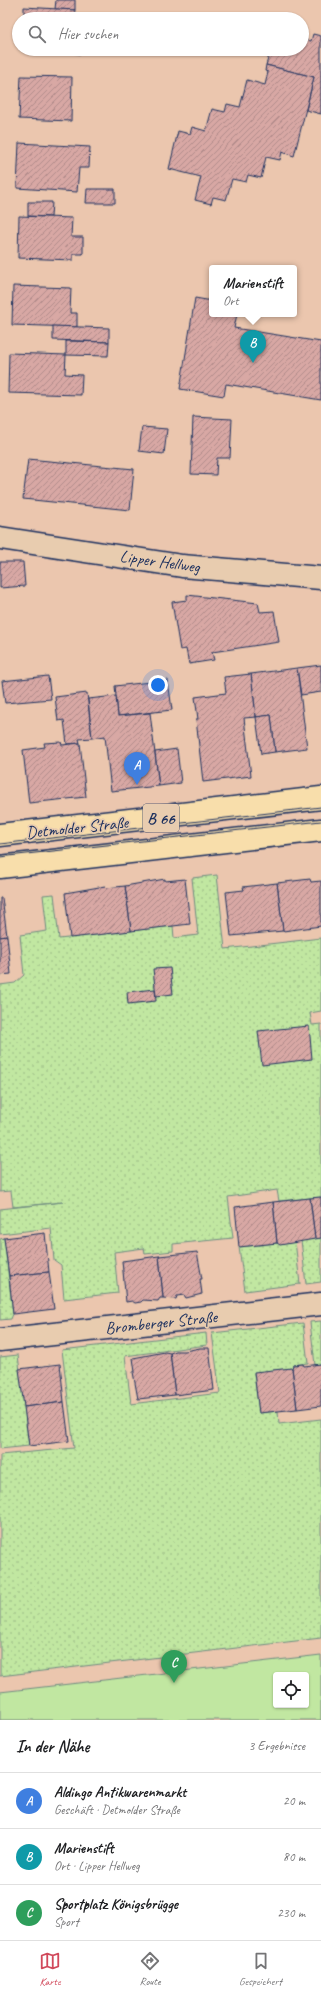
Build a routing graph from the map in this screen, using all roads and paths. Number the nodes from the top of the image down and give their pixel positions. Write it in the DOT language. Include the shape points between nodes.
graph roads {
  1 [pos="0,538"];
  2 [pos="321,578"];
  3 [pos="321,798"];
  4 [pos="321,830"];
  5 [pos="0,835"];
  6 [pos="0,867"];
  7 [pos="321,1304"];
  8 [pos="0,1340"];
  1 -- 2 [label="street, Lipper Hellweg" via="182,566"];
  3 -- 5 [label="main road, Detmolder Straße / B 66"];
  4 -- 6 [label="main road, Detmolder Straße / B 66"];
  7 -- 8 [label="street, Bromberger Straße"];
}
